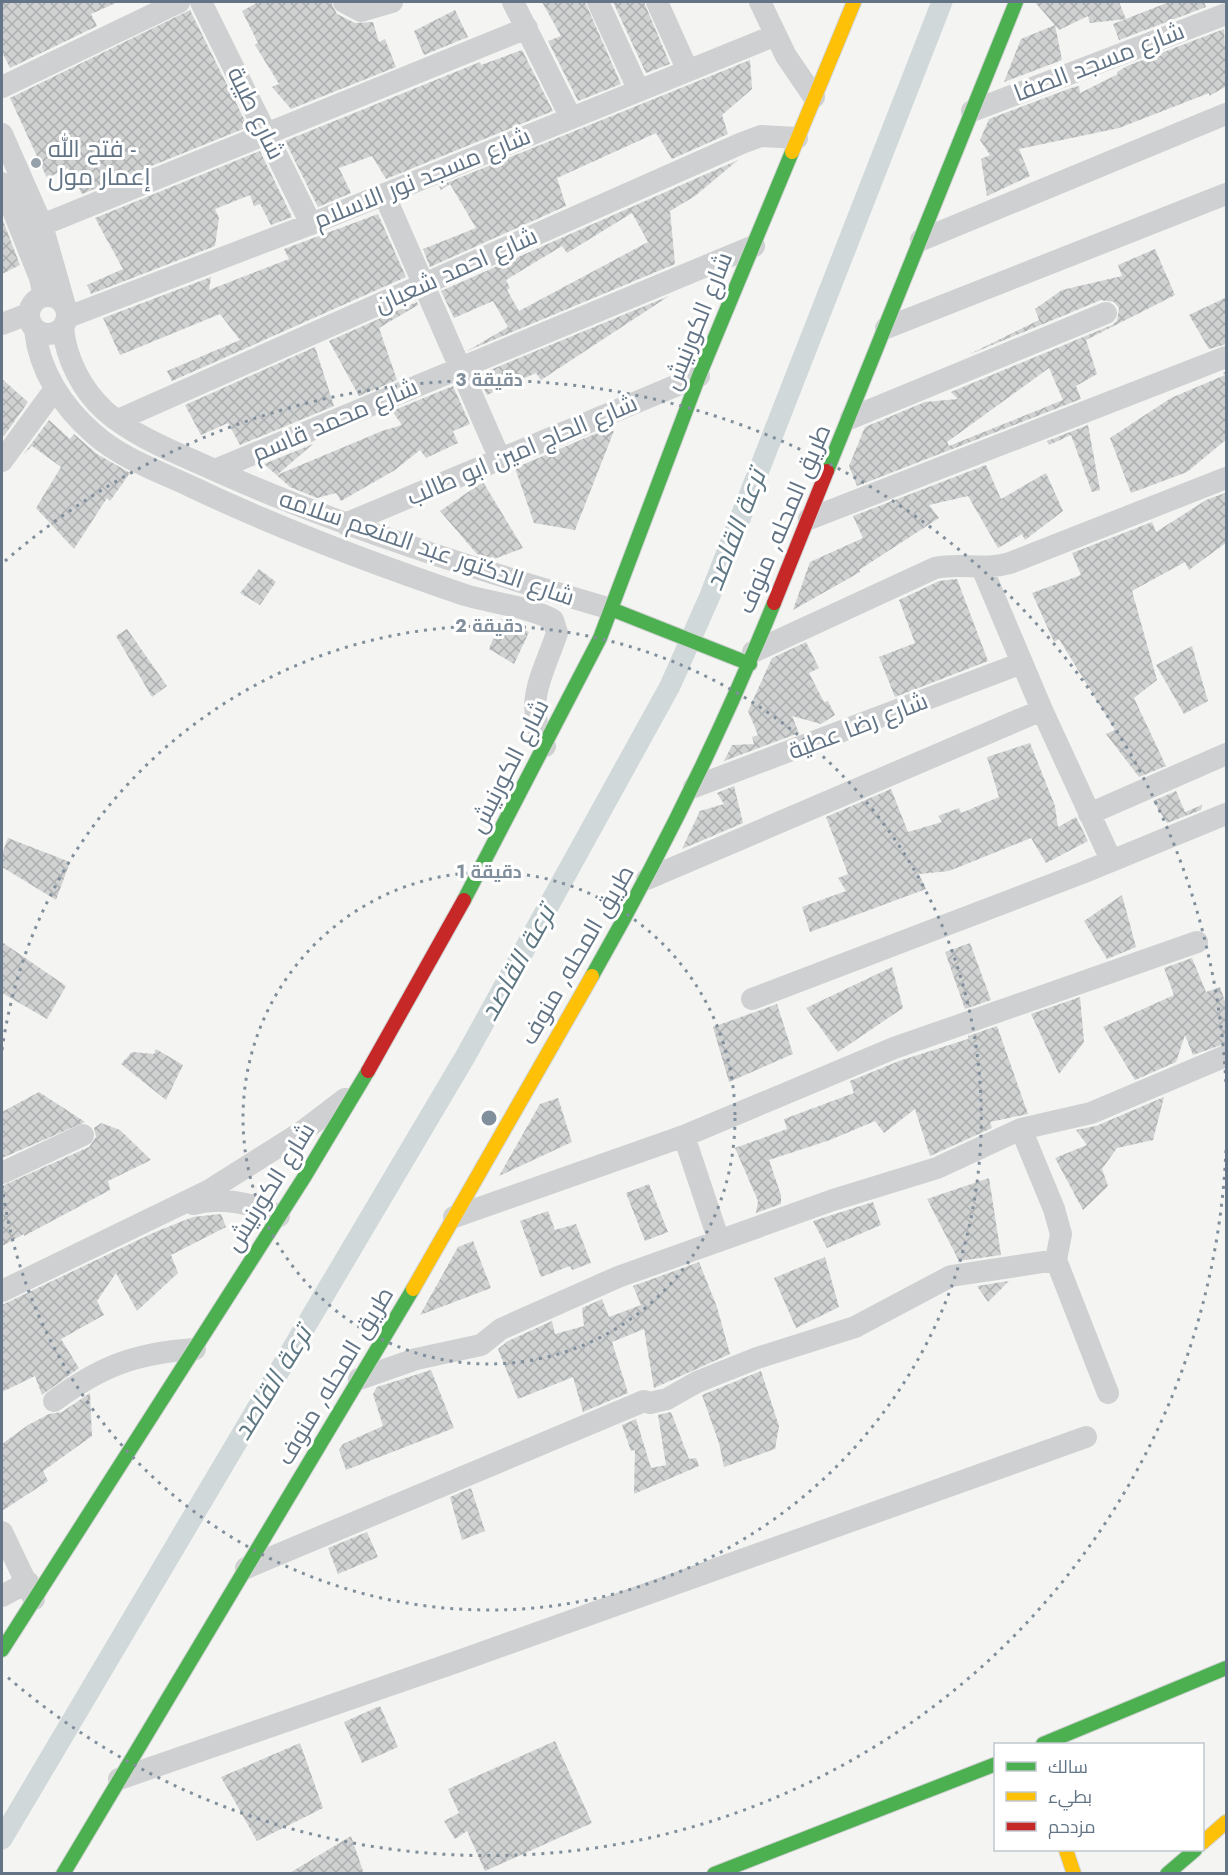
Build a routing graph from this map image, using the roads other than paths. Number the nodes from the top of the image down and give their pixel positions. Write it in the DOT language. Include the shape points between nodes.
graph roads {
  1 [pos="179,2"];
  2 [pos="201,2"];
  3 [pos="392,2"];
  4 [pos="513,2"];
  5 [pos="598,2"];
  6 [pos="657,2"];
  7 [pos="760,2"];
  8 [pos="854,2"];
  9 [pos="1016,2"];
  10 [pos="349,5"];
  11 [pos="1227,14"];
  12 [pos="527,28"];
  13 [pos="776,35"];
  14 [pos="688,70"];
  15 [pos="2,87"];
  16 [pos="639,91"];
  17 [pos="814,97"];
  18 [pos="972,111"];
  19 [pos="1227,114"];
  20 [pos="571,118"];
  21 [pos="2,134"];
  22 [pos="267,134"];
  23 [pos="797,138"];
  24 [pos="2,187"];
  25 [pos="384,194"];
  26 [pos="1227,194"];
  27 [pos="311,224"];
  28 [pos="42,225"];
  29 [pos="921,240"];
  30 [pos="754,246"];
  31 [pos="424,284"];
  32 [pos="44,296"];
  33 [pos="1107,313"];
  34 [pos="65,317"];
  35 [pos="32,322"];
  36 [pos="2,324"];
  37 [pos="886,328"];
  38 [pos="1227,357"];
  39 [pos="460,368"];
  40 [pos="699,376"];
  41 [pos="55,389"];
  42 [pos="850,418"];
  43 [pos="118,420"];
  44 [pos="500,459"];
  45 [pos="2,461"];
  46 [pos="215,470"];
  47 [pos="1227,478"];
  48 [pos="809,519"];
  49 [pos="345,524"];
  50 [pos="982,568"];
  51 [pos="611,609"];
  52 [pos="751,658"];
  53 [pos="1022,663"];
  54 [pos="1042,710"];
  55 [pos="545,746"];
  56 [pos="1227,754"];
  57 [pos="694,787"];
  58 [pos="1089,813"];
  59 [pos="1227,814"];
  60 [pos="1112,860"];
  61 [pos="647,879"];
  62 [pos="1197,942"];
  63 [pos="752,999"];
  64 [pos="1227,1056"];
  65 [pos="356,1091"];
  66 [pos="1021,1129"];
  67 [pos="83,1136"];
  68 [pos="684,1136"];
  69 [pos="2,1173"];
  70 [pos="168,1211"];
  71 [pos="279,1216"];
  72 [pos="454,1217"];
  73 [pos="719,1241"];
  74 [pos="1056,1260"];
  75 [pos="2,1291"];
  76 [pos="195,1349"];
  77 [pos="359,1379"];
  78 [pos="1108,1394"];
  79 [pos="54,1401"];
  80 [pos="1086,1437"];
  81 [pos="2,1532"];
  82 [pos="246,1568"];
  83 [pos="31,1591"];
  84 [pos="2,1596"];
  85 [pos="2,1650"];
  86 [pos="1227,1668"];
  87 [pos="1045,1743"];
  88 [pos="994,1765"];
  89 [pos="119,1779"];
  90 [pos="958,1780"];
  91 [pos="989,1784"];
  92 [pos="1227,1822"];
  93 [pos="1204,1842"];
  94 [pos="1066,1851"];
  95 [pos="1194,1851"];
  96 [pos="63,1874"];
  97 [pos="714,1874"];
  98 [pos="1074,1874"];
  99 [pos="1167,1874"];
  1 -- 15 [label="street"];
  2 -- 22 [label="street, شارع طيبة"];
  3 -- 10 [label="street" via="369,11"];
  4 -- 12 [label="street"];
  5 -- 16 [label="street"];
  6 -- 14 [label="street"];
  7 -- 13 [label="street"];
  8 -- 17 [label="main road, شارع الكورنيش"];
  9 -- 18 [label="main road, طريق المحله, منوف"];
  11 -- 18 [label="street, شارع مسجد الصفا"];
  12 -- 20 [label="street"];
  12 -- 22 [label="street"];
  13 -- 14 [label="street, شارع مسجد نور الاسلام"];
  13 -- 17 [label="street"];
  14 -- 16 [label="street, شارع مسجد نور الاسلام"];
  16 -- 20 [label="street, شارع مسجد نور الاسلام"];
  17 -- 23 [label="main road, شارع الكورنيش"];
  18 -- 29 [label="main road, طريق المحله, منوف"];
  19 -- 29 [label="street"];
  20 -- 25 [label="street, شارع مسجد نور الاسلام"];
  21 -- 28 [label="street, شارع الدكتور عبد المنعم سلامه"];
  22 -- 27 [label="street, شارع طيبة"];
  22 -- 28 [label="street"];
  23 -- 30 [label="main road, شارع الكورنيش"];
  23 -- 31 [label="street, شارع احمد شعبان" via="769,135 742,143"];
  24 -- 32 [label="street"];
  25 -- 27 [label="street, شارع مسجد نور الاسلام"];
  25 -- 31 [label="street"];
  26 -- 37 [label="street"];
  27 -- 34 [label="street, شارع مسجد نور الاسلام"];
  28 -- 34 [label="street, شارع الدكتور عبد المنعم سلامه"];
  29 -- 37 [label="main road, طريق المحله, منوف"];
  30 -- 39 [label="street, شارع محمد قاسم"];
  30 -- 40 [label="main road, شارع الكورنيش"];
  31 -- 39 [label="street"];
  31 -- 43 [label="street, شارع احمد شعبان"];
  32 -- 34 [label="street" via="56,297"];
  32 -- 35 [label="street" via="33,302"];
  33 -- 42 [label="street"];
  34 -- 35 [label="street" via="49,335"];
  34 -- 43 [label="street, شارع الدكتور عبد المنعم سلامه" via="67,354 75,370 88,392"];
  35 -- 36 [label="street"];
  35 -- 41 [label="street, شارع الدكتور عبد المنعم سلامه" via="42,366"];
  37 -- 42 [label="main road, طريق المحله, منوف"];
  38 -- 48 [label="street"];
  39 -- 44 [label="street"];
  39 -- 46 [label="street, شارع محمد قاسم"];
  40 -- 44 [label="street, شارع الحاج امين ابو طالب"];
  40 -- 51 [label="main road, شارع الكورنيش"];
  41 -- 45 [label="street"];
  41 -- 55 [label="street, شارع الدكتور عبد المنعم سلامه" via="95,435 121,453 249,514 363,560 553,620 557,633 534,706"];
  42 -- 48 [label="main road, طريق المحله, منوف"];
  43 -- 46 [label="street, شارع الدكتور عبد المنعم سلامه"];
  44 -- 49 [label="street, شارع الحاج امين ابو طالب"];
  46 -- 49 [label="street, شارع الدكتور عبد المنعم سلامه"];
  47 -- 50 [label="street" via="1019,559"];
  48 -- 52 [label="main road, طريق المحله, منوف"];
  49 -- 51 [label="street, شارع الدكتور عبد المنعم سلامه" via="480,571"];
  50 -- 52 [label="street" via="957,565 924,572"];
  50 -- 53 [label="street"];
  51 -- 52 [label="main road"];
  51 -- 55 [label="main road, شارع الكورنيش"];
  52 -- 57 [label="main road, طريق المحله, منوف"];
  53 -- 54 [label="street"];
  53 -- 57 [label="street, شارع رضا عطية"];
  54 -- 58 [label="street"];
  54 -- 61 [label="street"];
  55 -- 65 [label="main road, شارع الكورنيش" via="454,922"];
  56 -- 58 [label="street"];
  57 -- 61 [label="main road, طريق المحله, منوف"];
  58 -- 60 [label="street"];
  59 -- 60 [label="street"];
  60 -- 63 [label="street"];
  61 -- 72 [label="main road, طريق المحله, منوف"];
  62 -- 68 [label="street" via="894,1048"];
  64 -- 66 [label="street" via="1091,1113"];
  65 -- 70 [label="street" via="247,1167"];
  65 -- 71 [label="main road, شارع الكورنيش"];
  66 -- 73 [label="street" via="937,1168"];
  66 -- 74 [label="street" via="1061,1234"];
  67 -- 69 [label="street"];
  68 -- 72 [label="street"];
  68 -- 73 [label="street"];
  70 -- 71 [label="street" via="201,1202 234,1201"];
  70 -- 75 [label="street"];
  71 -- 76 [label="main road, شارع الكورنيش"];
  72 -- 77 [label="main road, طريق المحله, منوف"];
  73 -- 77 [label="street" via="618,1277 501,1329 481,1345 416,1359"];
  74 -- 78 [label="street"];
  74 -- 82 [label="street" via="951,1276 855,1327 756,1358 667,1399 644,1401"];
  76 -- 79 [label="street" via="157,1352 120,1361 85,1378"];
  76 -- 83 [label="main road, شارع الكورنيش"];
  77 -- 82 [label="main road, طريق المحله, منوف"];
  80 -- 89 [label="street"];
  81 -- 83 [label="street"];
  82 -- 89 [label="main road, طريق المحله, منوف"];
  83 -- 84 [label="street"];
  83 -- 85 [label="main road, شارع الكورنيش"];
  86 -- 87 [label="main road"];
  88 -- 90 [label="main road"];
  89 -- 96 [label="main road, طريق المحله, منوف"];
  90 -- 91 [label="main road"];
  90 -- 97 [label="main road"];
  92 -- 93 [label="main road"];
  94 -- 98 [label="main road"];
  95 -- 99 [label="main road"];
}
